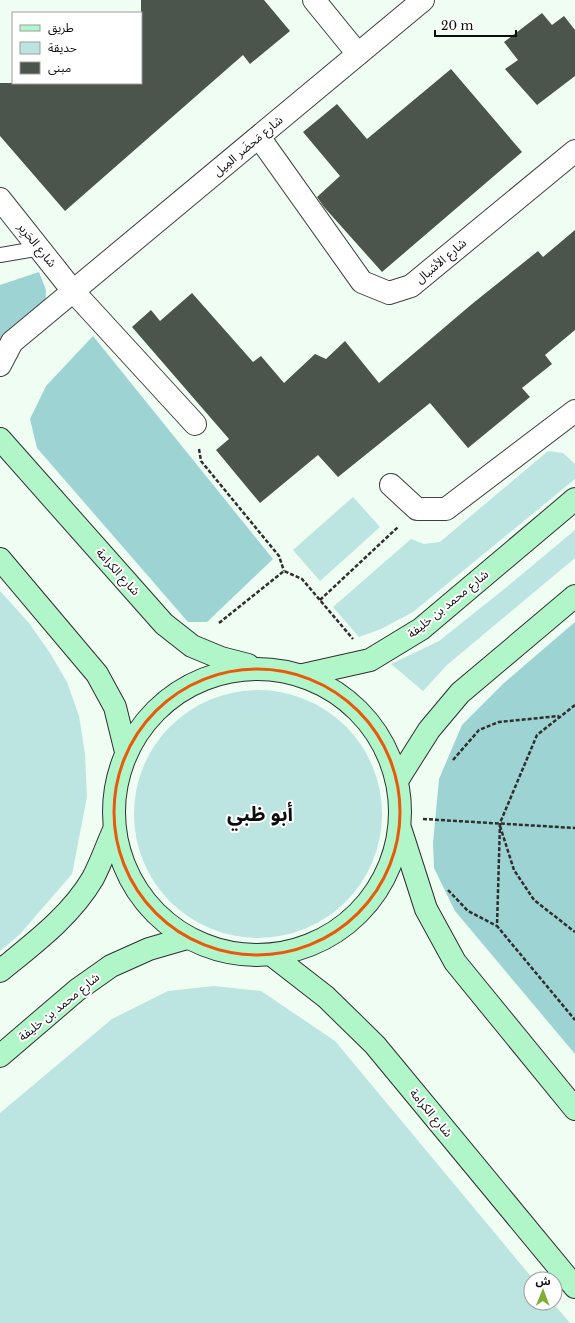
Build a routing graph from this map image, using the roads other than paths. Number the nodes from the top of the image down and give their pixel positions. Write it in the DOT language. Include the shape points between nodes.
graph roads {
  1 [pos="314,0"];
  2 [pos="423,0"];
  3 [pos="358,54"];
  4 [pos="259,136"];
  5 [pos="575,151"];
  6 [pos="0,199"];
  7 [pos="41,248"];
  8 [pos="0,255"];
  9 [pos="73,291"];
  10 [pos="6,343"];
  11 [pos="0,364"];
  12 [pos="575,411"];
  13 [pos="195,424"];
  14 [pos="566,428"];
  15 [pos="0,439"];
  16 [pos="391,485"];
  17 [pos="575,499"];
  18 [pos="0,559"];
  19 [pos="575,596"];
  20 [pos="261,668"];
  21 [pos="303,675"];
  22 [pos="126,752"];
  23 [pos="398,779"];
  24 [pos="402,825"];
  25 [pos="114,830"];
  26 [pos="187,938"];
  27 [pos="272,955"];
  28 [pos="0,971"];
  29 [pos="0,1056"];
  30 [pos="575,1109"];
  31 [pos="575,1286"];
  1 -- 3 [label="street"];
  2 -- 3 [label="street, شارع مَحضَر المِيل"];
  3 -- 4 [label="street, شارع مَحضَر المِيل"];
  4 -- 5 [label="street, شارع الأشبال" via="362,282 389,293 411,286"];
  4 -- 9 [label="street, شارع مَحضَر المِيل"];
  6 -- 7 [label="street, شارع الحَرِير"];
  7 -- 8 [label="lane"];
  7 -- 9 [label="street, شارع الحَرِير"];
  9 -- 10 [label="street, شارع مَحضَر المِيل"];
  9 -- 13 [label="street"];
  10 -- 11 [label="street, شارع مَحضَر المِيل"];
  12 -- 14 [label="street"];
  14 -- 16 [label="street" via="446,510 417,509"];
  15 -- 20 [label="main road, شارع الكرامة" via="164,624 192,646 221,658"];
  17 -- 21 [label="main road, شارع محمد بن خليفة" via="421,629 370,660"];
  18 -- 22 [label="main road" via="97,674 116,707"];
  19 -- 23 [label="main road" via="460,693 429,730"];
  20 -- 21 [label="main road"];
  20 -- 22 [label="main road" via="220,673 181,690 149,716"];
  21 -- 23 [label="main road" via="346,698 379,734"];
  22 -- 25 [label="main road" via="114,790"];
  23 -- 24 [label="main road"];
  24 -- 27 [label="main road" via="387,877 358,915 319,942"];
  24 -- 30 [label="main road" via="426,909 455,962"];
  25 -- 26 [label="main road" via="126,873 152,910"];
  25 -- 28 [label="main road" via="93,878 69,911"];
  26 -- 27 [label="main road" via="229,953"];
  26 -- 29 [label="main road, شارع محمد بن خليفة" via="149,949 111,966 77,990"];
  27 -- 31 [label="main road, شارع الكرامة" via="326,997 375,1045"];
}
